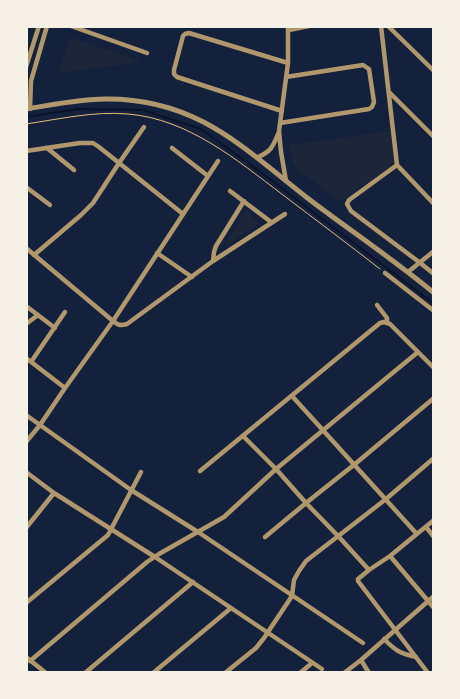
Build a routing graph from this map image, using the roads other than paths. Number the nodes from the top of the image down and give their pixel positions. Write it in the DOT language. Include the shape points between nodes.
graph roads {
  1 [pos="39,26"];
  2 [pos="47,26"];
  3 [pos="71,26"];
  4 [pos="308,26"];
  5 [pos="381,26"];
  6 [pos="388,26"];
  7 [pos="289,28"];
  8 [pos="147,53"];
  9 [pos="288,63"];
  10 [pos="26,68"];
  11 [pos="434,71"];
  12 [pos="286,76"];
  13 [pos="389,92"];
  14 [pos="28,109"];
  15 [pos="282,111"];
  16 [pos="280,123"];
  17 [pos="144,128"];
  18 [pos="279,131"];
  19 [pos="434,137"];
  20 [pos="47,148"];
  21 [pos="172,148"];
  22 [pos="26,151"];
  23 [pos="258,157"];
  24 [pos="218,162"];
  25 [pos="119,163"];
  26 [pos="397,165"];
  27 [pos="74,170"];
  28 [pos="208,176"];
  29 [pos="286,181"];
  30 [pos="26,187"];
  31 [pos="230,191"];
  32 [pos="244,201"];
  33 [pos="434,204"];
  34 [pos="50,205"];
  35 [pos="182,214"];
  36 [pos="285,214"];
  37 [pos="271,222"];
  38 [pos="26,248"];
  39 [pos="434,251"];
  40 [pos="156,253"];
  41 [pos="34,254"];
  42 [pos="213,261"];
  43 [pos="419,262"];
  44 [pos="408,272"];
  45 [pos="385,273"];
  46 [pos="434,274"];
  47 [pos="192,276"];
  48 [pos="434,293"];
  49 [pos="377,305"];
  50 [pos="26,306"];
  51 [pos="434,311"];
  52 [pos="66,312"];
  53 [pos="38,315"];
  54 [pos="113,321"];
  55 [pos="385,322"];
  56 [pos="26,324"];
  57 [pos="54,328"];
  58 [pos="418,352"];
  59 [pos="26,358"];
  60 [pos="32,362"];
  61 [pos="434,368"];
  62 [pos="65,388"];
  63 [pos="292,396"];
  64 [pos="434,398"];
  65 [pos="26,415"];
  66 [pos="40,425"];
  67 [pos="324,431"];
  68 [pos="243,436"];
  69 [pos="26,442"];
  70 [pos="434,458"];
  71 [pos="355,464"];
  72 [pos="276,469"];
  73 [pos="200,471"];
  74 [pos="26,472"];
  75 [pos="141,472"];
  76 [pos="131,490"];
  77 [pos="54,493"];
  78 [pos="386,499"];
  79 [pos="306,503"];
  80 [pos="434,520"];
  81 [pos="426,527"];
  82 [pos="26,528"];
  83 [pos="111,530"];
  84 [pos="198,532"];
  85 [pos="416,533"];
  86 [pos="434,536"];
  87 [pos="265,537"];
  88 [pos="338,537"];
  89 [pos="390,556"];
  90 [pos="155,557"];
  91 [pos="369,570"];
  92 [pos="193,582"];
  93 [pos="292,596"];
  94 [pos="434,596"];
  95 [pos="428,601"];
  96 [pos="26,603"];
  97 [pos="231,608"];
  98 [pos="434,608"];
  99 [pos="394,630"];
  100 [pos="268,633"];
  101 [pos="384,639"];
  102 [pos="363,643"];
  103 [pos="416,657"];
  104 [pos="28,659"];
  105 [pos="361,660"];
  106 [pos="312,663"];
  107 [pos="322,669"];
  108 [pos="46,673"];
  109 [pos="85,673"];
  110 [pos="153,673"];
  111 [pos="225,673"];
  112 [pos="300,673"];
  113 [pos="344,673"];
  114 [pos="370,673"];
  115 [pos="428,673"];
  1 -- 10 [label="street"];
  2 -- 14 [label="street" via="31,81"];
  3 -- 8 [label="street"];
  4 -- 7 [label="street"];
  5 -- 13 [label="street"];
  6 -- 11 [label="street"];
  7 -- 9 [label="street"];
  9 -- 12 [label="street"];
  9 -- 15 [label="street" via="189,33 182,36 174,70 177,77"];
  12 -- 15 [label="street"];
  12 -- 16 [label="street" via="363,65 369,69 374,102 369,109"];
  13 -- 19 [label="street"];
  13 -- 26 [label="street"];
  14 -- 23 [label="street" via="103,99 156,104 210,125"];
  15 -- 16 [label="street"];
  16 -- 18 [label="street"];
  17 -- 25 [label="street"];
  18 -- 23 [label="street" via="273,146"];
  18 -- 29 [label="street"];
  20 -- 22 [label="street"];
  20 -- 25 [label="street" via="93,143"];
  20 -- 27 [label="street"];
  21 -- 28 [label="street"];
  23 -- 29 [label="street"];
  24 -- 28 [label="street"];
  25 -- 35 [label="street"];
  25 -- 41 [label="street" via="93,203"];
  26 -- 33 [label="street"];
  26 -- 43 [label="street" via="347,204 351,211"];
  28 -- 35 [label="street"];
  29 -- 44 [label="street"];
  30 -- 34 [label="street"];
  31 -- 32 [label="street"];
  32 -- 37 [label="street"];
  32 -- 42 [label="street" via="216,246"];
  35 -- 40 [label="street"];
  36 -- 37 [label="street"];
  37 -- 42 [label="street"];
  38 -- 41 [label="street"];
  39 -- 43 [label="street"];
  40 -- 47 [label="street"];
  40 -- 54 [label="street"];
  41 -- 54 [label="street"];
  42 -- 47 [label="street"];
  43 -- 44 [label="street"];
  43 -- 46 [label="street"];
  44 -- 48 [label="street"];
  45 -- 51 [label="street"];
  47 -- 54 [label="street" via="126,324 119,325"];
  49 -- 55 [label="street" via="388,318"];
  50 -- 53 [label="street"];
  52 -- 57 [label="street"];
  53 -- 56 [label="street"];
  53 -- 57 [label="street"];
  54 -- 62 [label="street"];
  55 -- 58 [label="street"];
  55 -- 63 [label="street" via="377,325"];
  57 -- 60 [label="street"];
  58 -- 61 [label="street"];
  58 -- 67 [label="street"];
  59 -- 60 [label="street"];
  60 -- 62 [label="street"];
  62 -- 66 [label="street"];
  63 -- 67 [label="street"];
  63 -- 68 [label="street"];
  64 -- 71 [label="street"];
  65 -- 66 [label="street"];
  66 -- 69 [label="street"];
  66 -- 76 [label="street"];
  67 -- 71 [label="street"];
  67 -- 72 [label="street"];
  68 -- 72 [label="street"];
  68 -- 73 [label="street"];
  70 -- 78 [label="street"];
  71 -- 78 [label="street"];
  71 -- 79 [label="street"];
  72 -- 79 [label="street"];
  72 -- 84 [label="street" via="224,517"];
  74 -- 77 [label="street"];
  75 -- 76 [label="street"];
  76 -- 83 [label="street"];
  76 -- 84 [label="street"];
  77 -- 82 [label="street"];
  77 -- 83 [label="street"];
  78 -- 85 [label="street"];
  78 -- 88 [label="street"];
  79 -- 87 [label="street"];
  79 -- 88 [label="street"];
  80 -- 81 [label="street"];
  81 -- 85 [label="street"];
  81 -- 86 [label="street"];
  83 -- 90 [label="street"];
  83 -- 96 [label="street"];
  84 -- 90 [label="street"];
  84 -- 93 [label="street"];
  85 -- 89 [label="street"];
  88 -- 91 [label="street"];
  88 -- 93 [label="street" via="303,564 294,580"];
  89 -- 91 [label="street"];
  89 -- 95 [label="street"];
  90 -- 92 [label="street"];
  90 -- 104 [label="street"];
  91 -- 99 [label="street" via="358,582"];
  92 -- 97 [label="street"];
  92 -- 109 [label="street"];
  93 -- 100 [label="street"];
  93 -- 102 [label="street"];
  94 -- 95 [label="street"];
  95 -- 98 [label="street"];
  95 -- 99 [label="street"];
  97 -- 100 [label="street"];
  97 -- 110 [label="street"];
  99 -- 101 [label="street"];
  99 -- 103 [label="street"];
  100 -- 106 [label="street"];
  100 -- 111 [label="street" via="256,648"];
  101 -- 103 [label="street" via="401,654"];
  101 -- 105 [label="street"];
  103 -- 115 [label="street"];
  104 -- 108 [label="street"];
  105 -- 113 [label="street"];
  105 -- 114 [label="street"];
  106 -- 107 [label="street"];
  106 -- 112 [label="street"];
}
